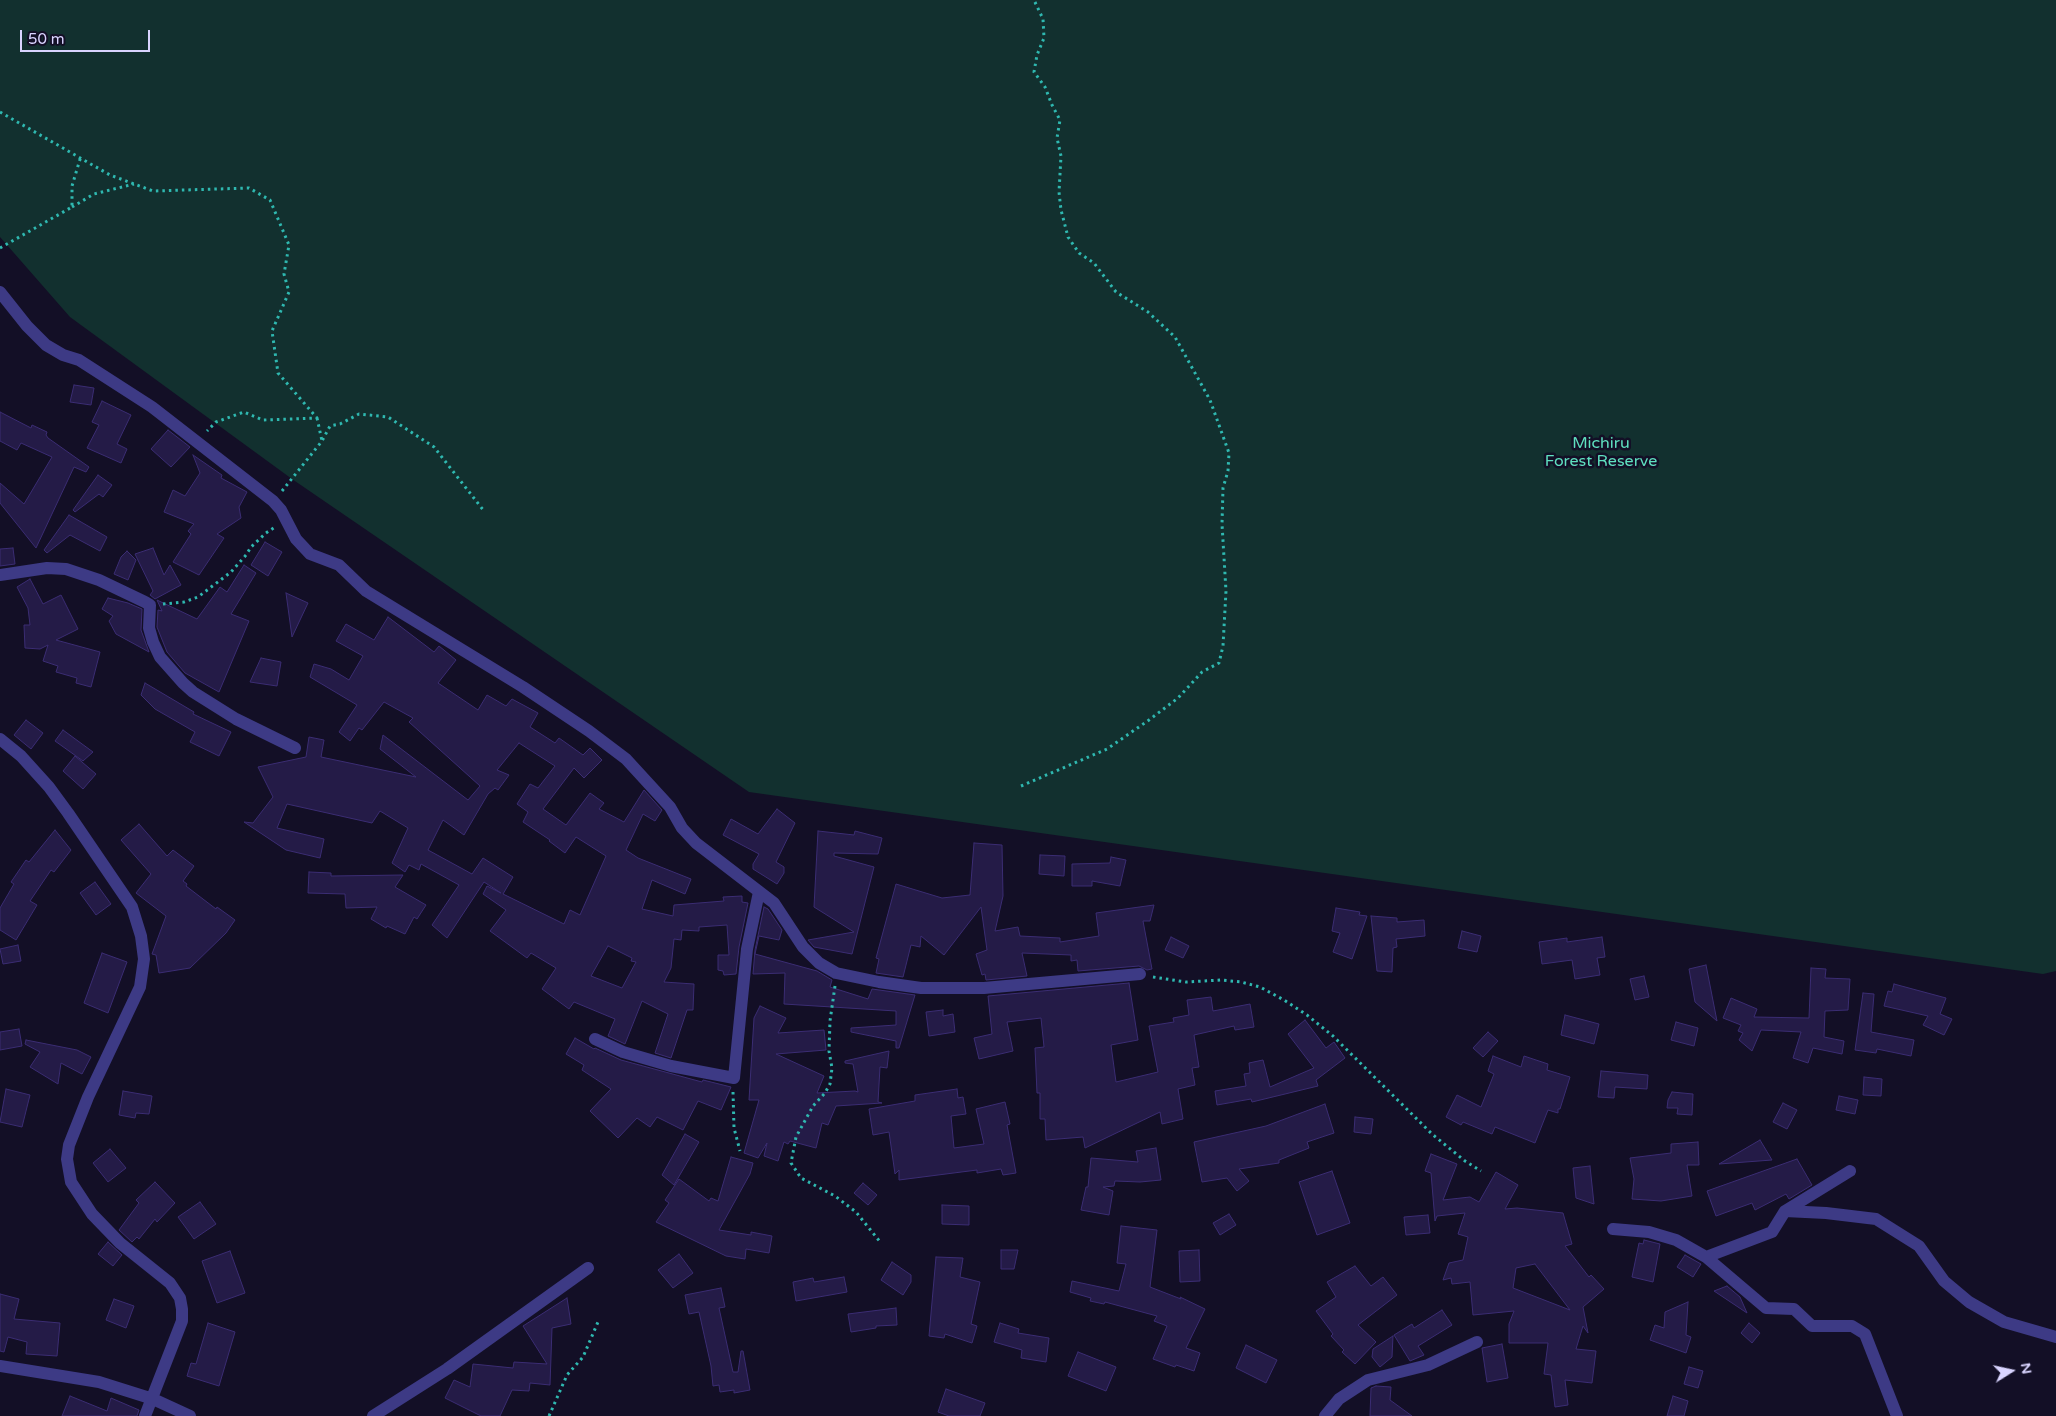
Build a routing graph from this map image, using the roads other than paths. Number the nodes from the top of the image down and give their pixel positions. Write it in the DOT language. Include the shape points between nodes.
graph roads {
  1 [pos="0,292"];
  2 [pos="0,575"];
  3 [pos="0,739"];
  4 [pos="294,748"];
  5 [pos="759,892"];
  6 [pos="1140,974"];
  7 [pos="595,1039"];
  8 [pos="1850,1171"];
  9 [pos="1785,1211"];
  10 [pos="1612,1228"];
  11 [pos="1706,1257"];
  12 [pos="588,1268"];
  13 [pos="2056,1337"];
  14 [pos="1477,1342"];
  15 [pos="0,1366"];
  16 [pos="153,1398"];
  17 [pos="145,1416"];
  18 [pos="190,1416"];
  19 [pos="374,1416"];
  20 [pos="1325,1416"];
  21 [pos="1897,1416"];
  1 -- 5 [label="street" via="46,345 79,360 138,398 273,501 296,539 310,554 339,565 366,591 523,688 626,759 670,807 682,828 696,843"];
  2 -- 4 [label="street" via="47,568 66,569 99,580 150,605 153,642 172,672 213,705"];
  3 -- 16 [label="street" via="49,787 68,813 132,907 141,936 144,960 140,987 88,1097 66,1159 72,1182 92,1214 120,1243 170,1283 180,1298 182,1321"];
  5 -- 6 [label="street" via="779,908 810,956 836,973 921,988 984,988"];
  5 -- 7 [label="street" via="747,949 734,1078 658,1063"];
  8 -- 9 [label="street"];
  9 -- 11 [label="street" via="1772,1232"];
  9 -- 13 [label="street" via="1876,1219 1919,1246 1944,1281 1969,1302 2004,1322"];
  10 -- 11 [label="street" via="1649,1232 1676,1240"];
  11 -- 21 [label="street" via="1766,1308 1794,1309 1812,1326 1852,1326 1864,1334"];
  12 -- 19 [label="street" via="447,1369"];
  14 -- 20 [label="street" via="1428,1365 1368,1380 1339,1399"];
  15 -- 16 [label="street" via="99,1382"];
  16 -- 17 [label="street"];
  16 -- 18 [label="street"];
}
